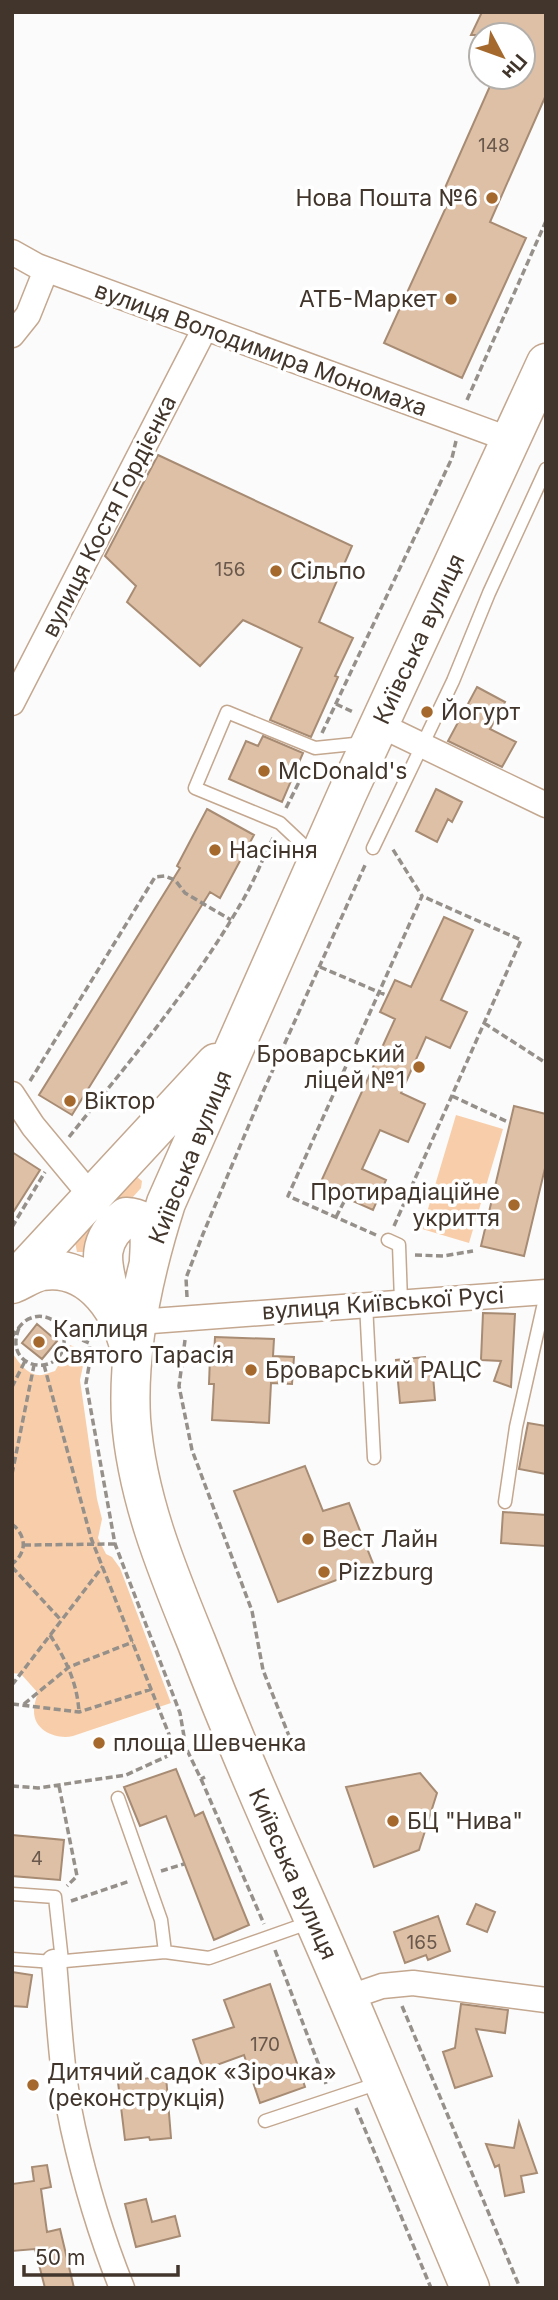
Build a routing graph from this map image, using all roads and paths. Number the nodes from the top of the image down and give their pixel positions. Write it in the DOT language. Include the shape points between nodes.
graph roads {
  1 [pos="546,221"];
  2 [pos="12,252"];
  3 [pos="46,270"];
  4 [pos="205,328"];
  5 [pos="12,335"];
  6 [pos="546,363"];
  7 [pos="469,390"];
  8 [pos="512,440"];
  9 [pos="546,469"];
  10 [pos="12,703"];
  11 [pos="376,734"];
  12 [pos="421,746"];
  13 [pos="546,805"];
  14 [pos="381,831"];
  15 [pos="373,848"];
  16 [pos="318,859"];
  17 [pos="422,896"];
  18 [pos="231,920"];
  19 [pos="320,967"];
  20 [pos="379,992"];
  21 [pos="388,996"];
  22 [pos="484,1023"];
  23 [pos="237,1041"];
  24 [pos="546,1063"];
  25 [pos="452,1096"];
  26 [pos="14,1097"];
  27 [pos="508,1122"];
  28 [pos="56,1154"];
  29 [pos="92,1197"];
  30 [pos="346,1198"];
  31 [pos="336,1217"];
  32 [pos="12,1227"];
  33 [pos="388,1240"];
  34 [pos="399,1251"];
  35 [pos="473,1251"];
  36 [pos="546,1293"];
  37 [pos="15,1294"];
  38 [pos="401,1301"];
  39 [pos="366,1304"];
  40 [pos="125,1315"];
  41 [pos="24,1322"];
  42 [pos="19,1328"];
  43 [pos="12,1337"];
  44 [pos="25,1361"];
  45 [pos="34,1365"];
  46 [pos="44,1365"];
  47 [pos="12,1387"];
  48 [pos="374,1458"];
  49 [pos="12,1474"];
  50 [pos="505,1502"];
  51 [pos="12,1524"];
  52 [pos="115,1544"];
  53 [pos="24,1545"];
  54 [pos="94,1545"];
  55 [pos="12,1566"];
  56 [pos="103,1566"];
  57 [pos="61,1620"];
  58 [pos="50,1635"];
  59 [pos="133,1642"];
  60 [pos="69,1667"];
  61 [pos="12,1685"];
  62 [pos="152,1689"];
  63 [pos="12,1704"];
  64 [pos="23,1705"];
  65 [pos="79,1712"];
  66 [pos="186,1748"];
  67 [pos="176,1752"];
  68 [pos="12,1786"];
  69 [pos="59,1786"];
  70 [pos="118,1798"];
  71 [pos="184,1864"];
  72 [pos="145,1876"];
  73 [pos="12,1894"];
  74 [pos="56,1901"];
  75 [pos="315,1920"];
  76 [pos="165,1952"];
  77 [pos="12,1959"];
  78 [pos="58,1961"];
  79 [pos="398,1996"];
  80 [pos="347,1998"];
  81 [pos="546,2000"];
  82 [pos="366,2087"];
  83 [pos="265,2121"];
  84 [pos="122,2288"];
  85 [pos="431,2288"];
  86 [pos="470,2288"];
  87 [pos="520,2288"];
  1 -- 7 [label="path"];
  2 -- 3 [label="street, вулиця Володимира Мономаха"];
  3 -- 4 [label="street, вулиця Володимира Мономаха"];
  3 -- 5 [label="street" via="28,315"];
  4 -- 8 [label="street, вулиця Володимира Мономаха"];
  4 -- 10 [label="street, вулиця Костя Гордієнка"];
  6 -- 8 [label="main road, Київська вулиця"];
  8 -- 11 [label="main road, Київська вулиця"];
  9 -- 12 [label="lane"];
  11 -- 12 [label="street"];
  11 -- 16 [label="main road, Київська вулиця"];
  11 -- 16 [label="lane" via="315,748 227,712 195,788 280,823"];
  12 -- 13 [label="street"];
  12 -- 14 [label="lane"];
  14 -- 15 [label="lane"];
  14 -- 17 [label="path"];
  16 -- 23 [label="main road, Київська вулиця"];
  17 -- 20 [label="path"];
  17 -- 22 [label="path" via="521,940"];
  18 -- 26 [label="path" via="184,892 175,880 155,877 31,1080"];
  19 -- 20 [label="path"];
  20 -- 21 [label="path"];
  20 -- 31 [label="path" via="288,1196"];
  22 -- 24 [label="path"];
  22 -- 25 [label="path"];
  23 -- 29 [label="main road"];
  23 -- 40 [label="main road, Київська вулиця" via="166,1203 149,1260 150,1233 137,1218 126,1217 108,1234 102,1255"];
  25 -- 27 [label="path"];
  25 -- 33 [label="path"];
  26 -- 28 [label="street"];
  28 -- 29 [label="street"];
  28 -- 32 [label="path"];
  29 -- 37 [label="main road"];
  30 -- 31 [label="path"];
  31 -- 33 [label="path"];
  33 -- 34 [label="lane" via="399,1245"];
  34 -- 35 [label="path" via="443,1256"];
  34 -- 38 [label="lane"];
  36 -- 38 [label="street, вулиця Київської Русі"];
  36 -- 50 [label="lane" via="516,1427"];
  37 -- 40 [label="main road" via="39,1272 66,1271 91,1285"];
  37 -- 41 [label="path"];
  38 -- 39 [label="street, вулиця Київської Русі"];
  39 -- 40 [label="street, вулиця Київської Русі"];
  39 -- 48 [label="lane"];
  40 -- 75 [label="main road, Київська вулиця" via="137,1464 160,1549 243,1760"];
  41 -- 42 [label="path"];
  41 -- 46 [label="path" via="46,1317 63,1332 60,1355"];
  42 -- 43 [label="path"];
  42 -- 44 [label="path" via="15,1344"];
  44 -- 45 [label="path"];
  44 -- 47 [label="path"];
  45 -- 46 [label="path"];
  45 -- 49 [label="path"];
  46 -- 54 [label="path"];
  51 -- 53 [label="path" via="20,1530"];
  52 -- 54 [label="path"];
  53 -- 54 [label="path"];
  53 -- 55 [label="path"];
  54 -- 56 [label="path"];
  55 -- 57 [label="path"];
  56 -- 57 [label="path"];
  56 -- 59 [label="path"];
  57 -- 58 [label="path"];
  58 -- 60 [label="path"];
  58 -- 61 [label="path"];
  59 -- 60 [label="path"];
  59 -- 62 [label="path"];
  60 -- 64 [label="path"];
  60 -- 65 [label="path"];
  62 -- 65 [label="path"];
  62 -- 67 [label="path"];
  63 -- 64 [label="path"];
  64 -- 65 [label="path"];
  66 -- 67 [label="path"];
  67 -- 69 [label="path" via="126,1775"];
  68 -- 69 [label="path"];
  69 -- 74 [label="path" via="77,1876"];
  70 -- 72 [label="lane"];
  71 -- 72 [label="path"];
  72 -- 74 [label="path"];
  72 -- 76 [label="lane" via="161,1920"];
  73 -- 74 [label="lane"];
  74 -- 78 [label="lane"];
  75 -- 76 [label="lane" via="209,1958"];
  75 -- 80 [label="main road, Київська вулиця"];
  76 -- 78 [label="lane"];
  77 -- 78 [label="lane"];
  78 -- 84 [label="street" via="58,2025 73,2127"];
  79 -- 87 [label="path"];
  80 -- 81 [label="street" via="382,1986 413,1983"];
  80 -- 82 [label="main road, Київська вулиця"];
  82 -- 83 [label="lane"];
  82 -- 85 [label="path"];
  82 -- 86 [label="main road, Київська вулиця"];
}
